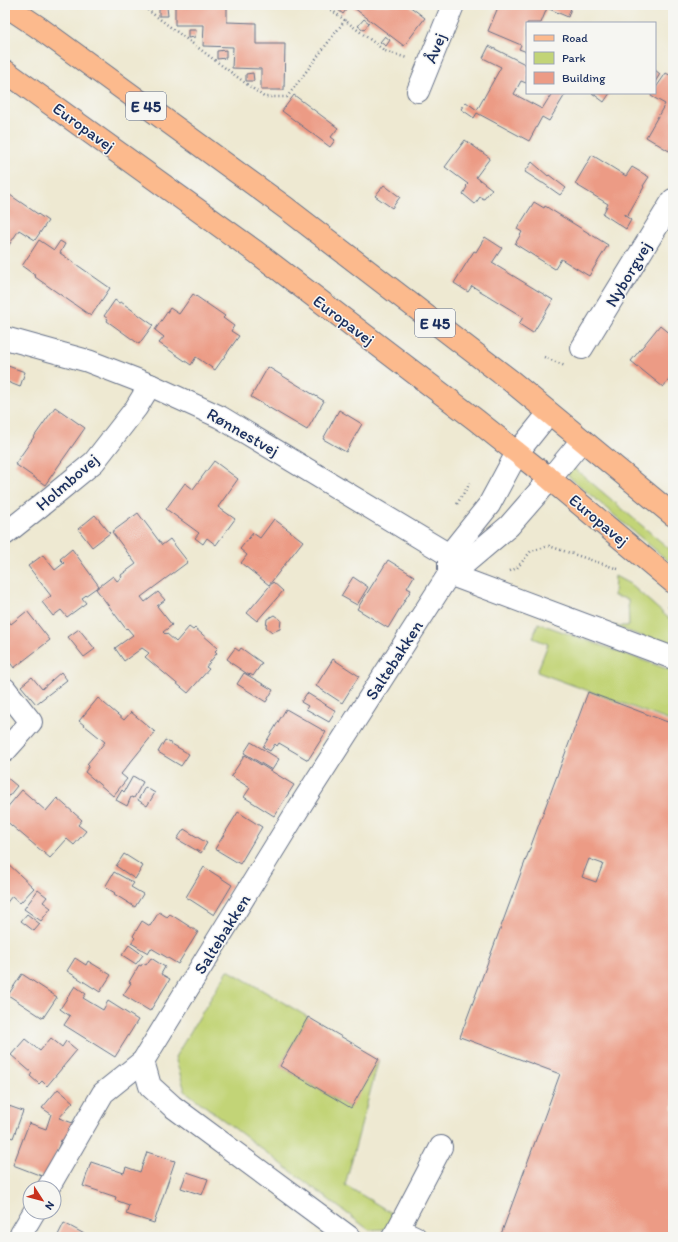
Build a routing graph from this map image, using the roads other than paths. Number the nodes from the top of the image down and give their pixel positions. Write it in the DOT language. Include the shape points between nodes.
graph roads {
  1 [pos="5,5"];
  2 [pos="453,5"];
  3 [pos="5,71"];
  4 [pos="418,91"];
  5 [pos="673,200"];
  6 [pos="5,338"];
  7 [pos="582,348"];
  8 [pos="150,385"];
  9 [pos="549,413"];
  10 [pos="582,440"];
  11 [pos="518,453"];
  12 [pos="550,479"];
  13 [pos="673,515"];
  14 [pos="5,534"];
  15 [pos="454,565"];
  16 [pos="673,582"];
  17 [pos="673,658"];
  18 [pos="5,689"];
  19 [pos="5,751"];
  20 [pos="143,1061"];
  21 [pos="441,1147"];
  22 [pos="53,1180"];
  23 [pos="29,1220"];
  24 [pos="21,1234"];
  25 [pos="402,1234"];
  26 [pos="349,1237"];
  1 -- 9 [label="main road, E 45" via="286,208"];
  2 -- 4 [label="street, Åvej"];
  3 -- 11 [label="main road, Europavej" via="256,252"];
  5 -- 7 [label="street, Nyborgvej"];
  6 -- 8 [label="street, Rønnestvej" via="88,361"];
  8 -- 14 [label="street, Holmbovej" via="136,408 94,462"];
  8 -- 15 [label="street, Rønnestvej" via="220,417"];
  9 -- 10 [label="main road, E 45"];
  9 -- 11 [label="street, Saltebakken"];
  10 -- 12 [label="street, Saltebakken"];
  10 -- 13 [label="main road, E 45"];
  11 -- 12 [label="main road, Europavej"];
  11 -- 15 [label="street, Saltebakken"];
  12 -- 15 [label="street, Saltebakken" via="509,526"];
  12 -- 16 [label="main road, Europavej"];
  15 -- 17 [label="street, Rønnestvej"];
  15 -- 20 [label="street, Saltebakken"];
  18 -- 19 [label="street" via="31,722"];
  20 -- 22 [label="street, Saltebakken" via="104,1093"];
  20 -- 26 [label="street" via="150,1086 172,1106"];
  21 -- 25 [label="street"];
  23 -- 24 [label="street"];
}
